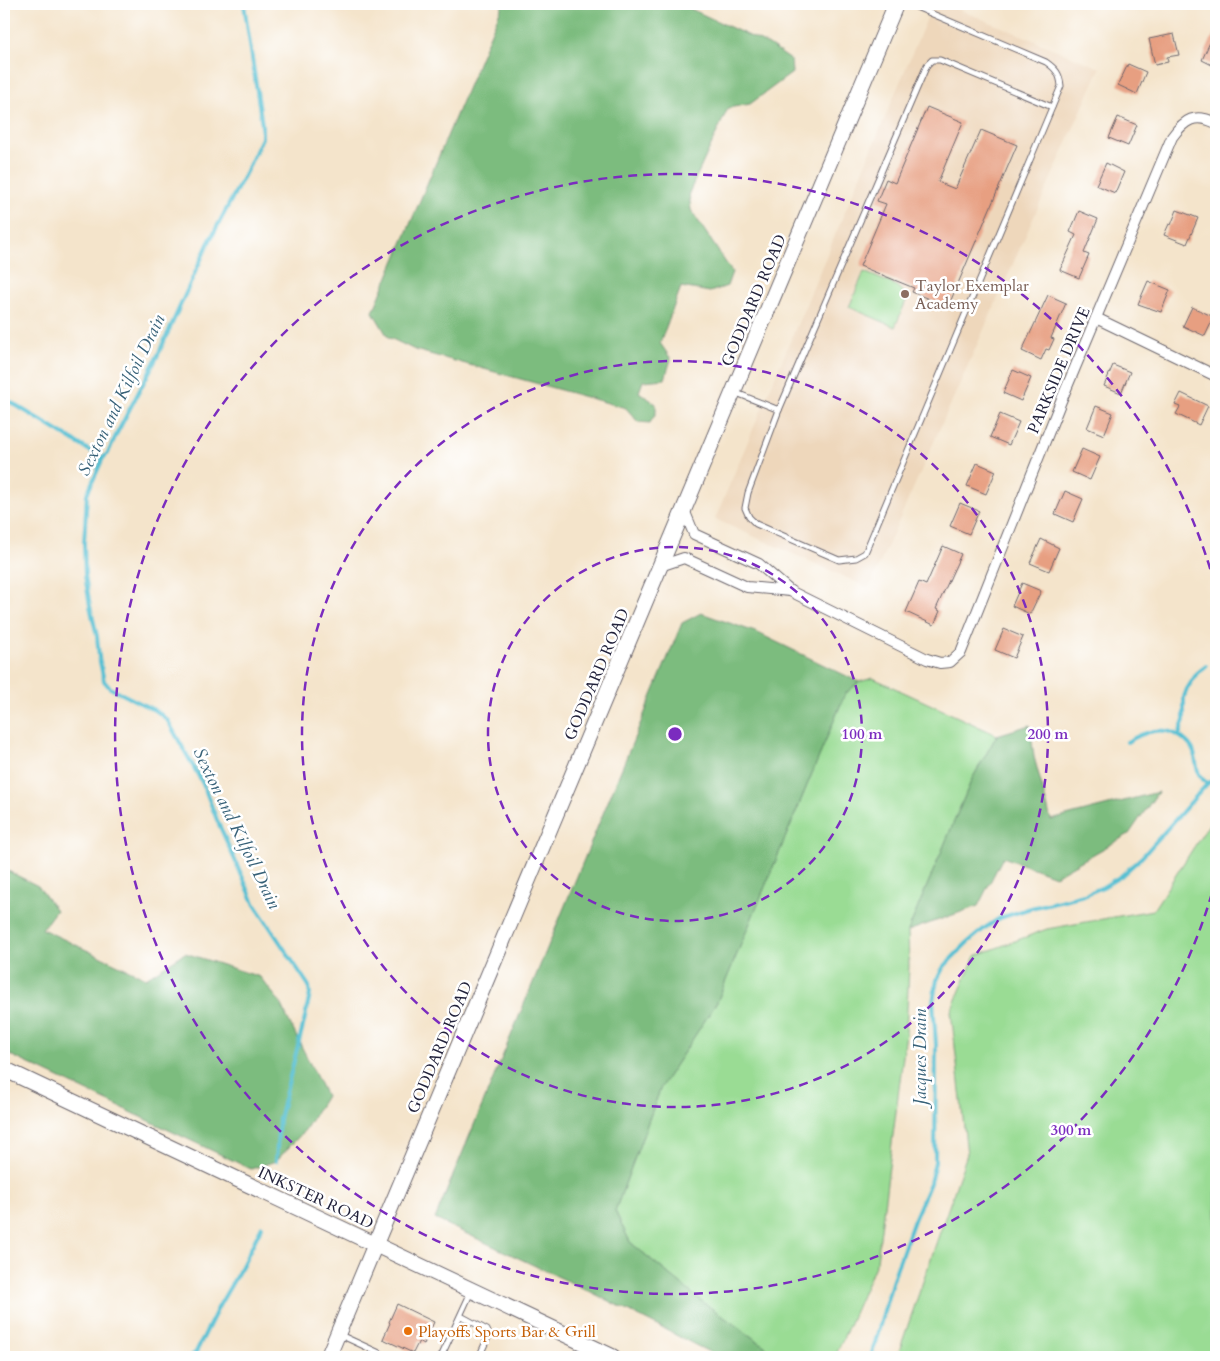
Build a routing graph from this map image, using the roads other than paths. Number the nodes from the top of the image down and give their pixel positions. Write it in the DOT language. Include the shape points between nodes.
graph roads {
  1 [pos="896,4"];
  2 [pos="909,4"];
  3 [pos="1052,107"];
  4 [pos="1216,123"];
  5 [pos="1096,318"];
  6 [pos="1216,376"];
  7 [pos="734,391"];
  8 [pos="779,410"];
  9 [pos="684,510"];
  10 [pos="660,566"];
  11 [pos="790,591"];
  12 [pos="4,1069"];
  13 [pos="375,1244"];
  14 [pos="472,1290"];
  15 [pos="461,1316"];
  16 [pos="338,1334"];
  17 [pos="328,1357"];
  18 [pos="388,1357"];
  19 [pos="441,1357"];
  20 [pos="479,1357"];
  21 [pos="612,1357"];
  1 -- 7 [label="main road, GODDARD ROAD"];
  2 -- 3 [label="lane" via="1046,62 1060,77 1061,86"];
  3 -- 8 [label="lane" via="940,60 932,60 927,65"];
  3 -- 8 [label="lane" via="864,553 856,558 839,560 756,524 749,517 745,508 748,492"];
  4 -- 5 [label="street, PARKSIDE DRIVE" via="1193,118 1172,137"];
  5 -- 6 [label="street"];
  5 -- 11 [label="street, PARKSIDE DRIVE" via="961,652 950,662 927,660"];
  7 -- 8 [label="lane"];
  7 -- 9 [label="main road, GODDARD ROAD"];
  9 -- 10 [label="main road, GODDARD ROAD"];
  9 -- 11 [label="street" via="694,534 759,564"];
  10 -- 11 [label="street" via="684,558 747,587"];
  10 -- 13 [label="main road, GODDARD ROAD"];
  12 -- 13 [label="main road, INKSTER ROAD"];
  13 -- 14 [label="main road, INKSTER ROAD"];
  13 -- 16 [label="main road, GODDARD ROAD"];
  14 -- 15 [label="lane"];
  14 -- 21 [label="main road, INKSTER ROAD"];
  15 -- 19 [label="lane"];
  15 -- 20 [label="lane" via="487,1330 489,1336"];
  16 -- 17 [label="main road, GODDARD ROAD"];
  16 -- 18 [label="lane"];
}
